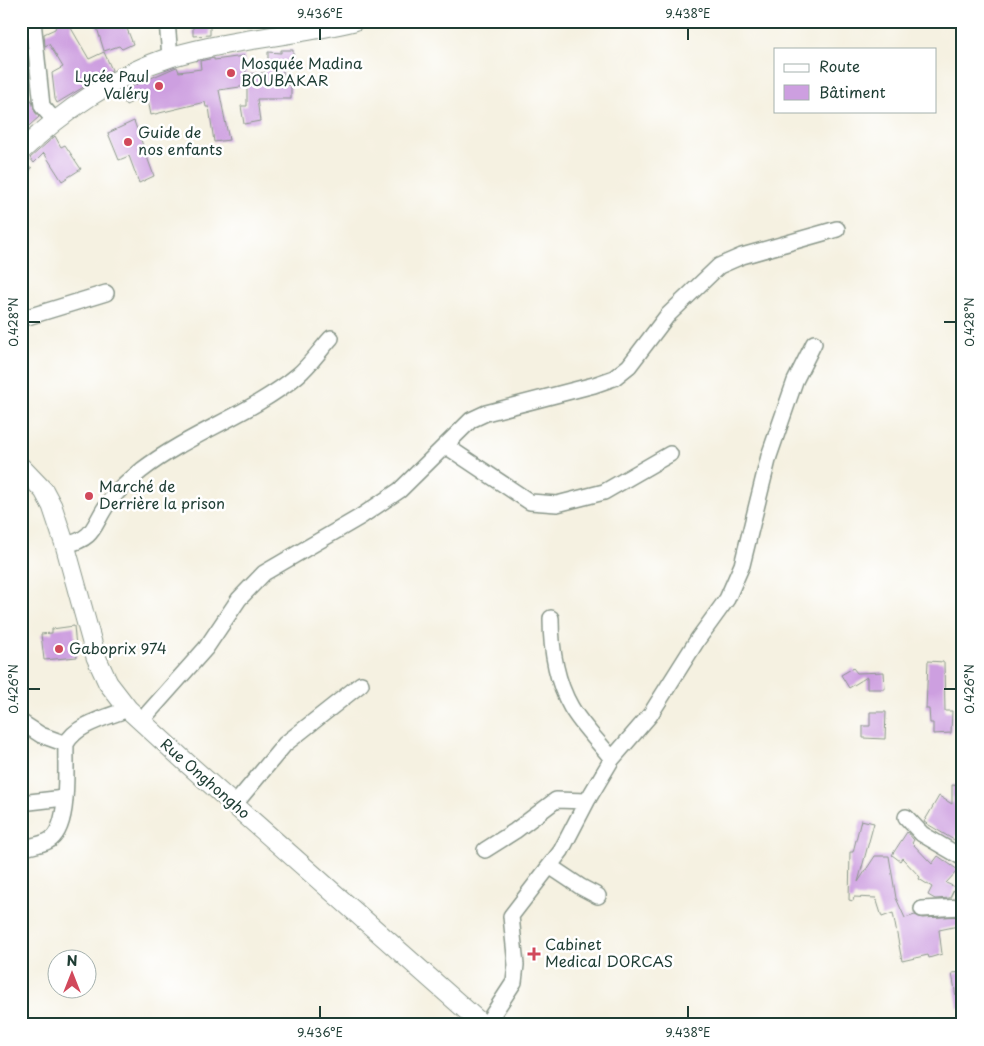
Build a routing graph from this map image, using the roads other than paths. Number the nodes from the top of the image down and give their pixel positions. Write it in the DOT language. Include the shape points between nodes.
graph roads {
  1 [pos="33,21"];
  2 [pos="167,21"];
  3 [pos="354,21"];
  4 [pos="170,57"];
  5 [pos="55,121"];
  6 [pos="21,152"];
  7 [pos="837,229"];
  8 [pos="106,293"];
  9 [pos="21,319"];
  10 [pos="331,338"];
  11 [pos="814,343"];
  12 [pos="446,446"];
  13 [pos="670,454"];
  14 [pos="22,468"];
  15 [pos="65,545"];
  16 [pos="551,618"];
  17 [pos="361,684"];
  18 [pos="134,715"];
  19 [pos="21,722"];
  20 [pos="66,744"];
  21 [pos="612,759"];
  22 [pos="64,798"];
  23 [pos="587,801"];
  24 [pos="21,803"];
  25 [pos="235,804"];
  26 [pos="906,817"];
  27 [pos="21,849"];
  28 [pos="485,850"];
  29 [pos="963,858"];
  30 [pos="550,867"];
  31 [pos="598,896"];
  32 [pos="963,907"];
  33 [pos="922,909"];
  34 [pos="484,1025"];
  1 -- 5 [label="street" via="42,106"];
  2 -- 4 [label="street"];
  3 -- 4 [label="main road"];
  4 -- 5 [label="main road" via="115,82"];
  5 -- 6 [label="main road"];
  7 -- 12 [label="street" via="718,266 667,316 630,366 614,378 486,413 472,420"];
  8 -- 9 [label="street"];
  10 -- 15 [label="street" via="299,375 140,471 110,502 82,541"];
  11 -- 21 [label="street" via="795,381 772,446 742,565 727,599 650,716"];
  12 -- 13 [label="street" via="530,502 557,504 604,492"];
  12 -- 18 [label="street" via="400,490 264,573 239,599 206,648"];
  14 -- 15 [label="main road, Rue Onghongho" via="44,491"];
  15 -- 18 [label="main road, Rue Onghongho" via="96,656 108,683"];
  16 -- 21 [label="street" via="551,646 558,675 572,708"];
  17 -- 25 [label="street" via="285,744"];
  18 -- 20 [label="street" via="76,731"];
  18 -- 25 [label="main road, Rue Onghongho"];
  19 -- 20 [label="street" via="41,735"];
  20 -- 22 [label="street"];
  21 -- 23 [label="street"];
  22 -- 24 [label="street"];
  22 -- 27 [label="street" via="60,828 49,840"];
  23 -- 28 [label="street" via="556,800"];
  23 -- 30 [label="street"];
  25 -- 34 [label="main road, Rue Onghongho"];
  26 -- 29 [label="street" via="922,834"];
  30 -- 31 [label="street"];
  30 -- 34 [label="street" via="510,916 516,965 514,982"];
  32 -- 33 [label="street"];
}
